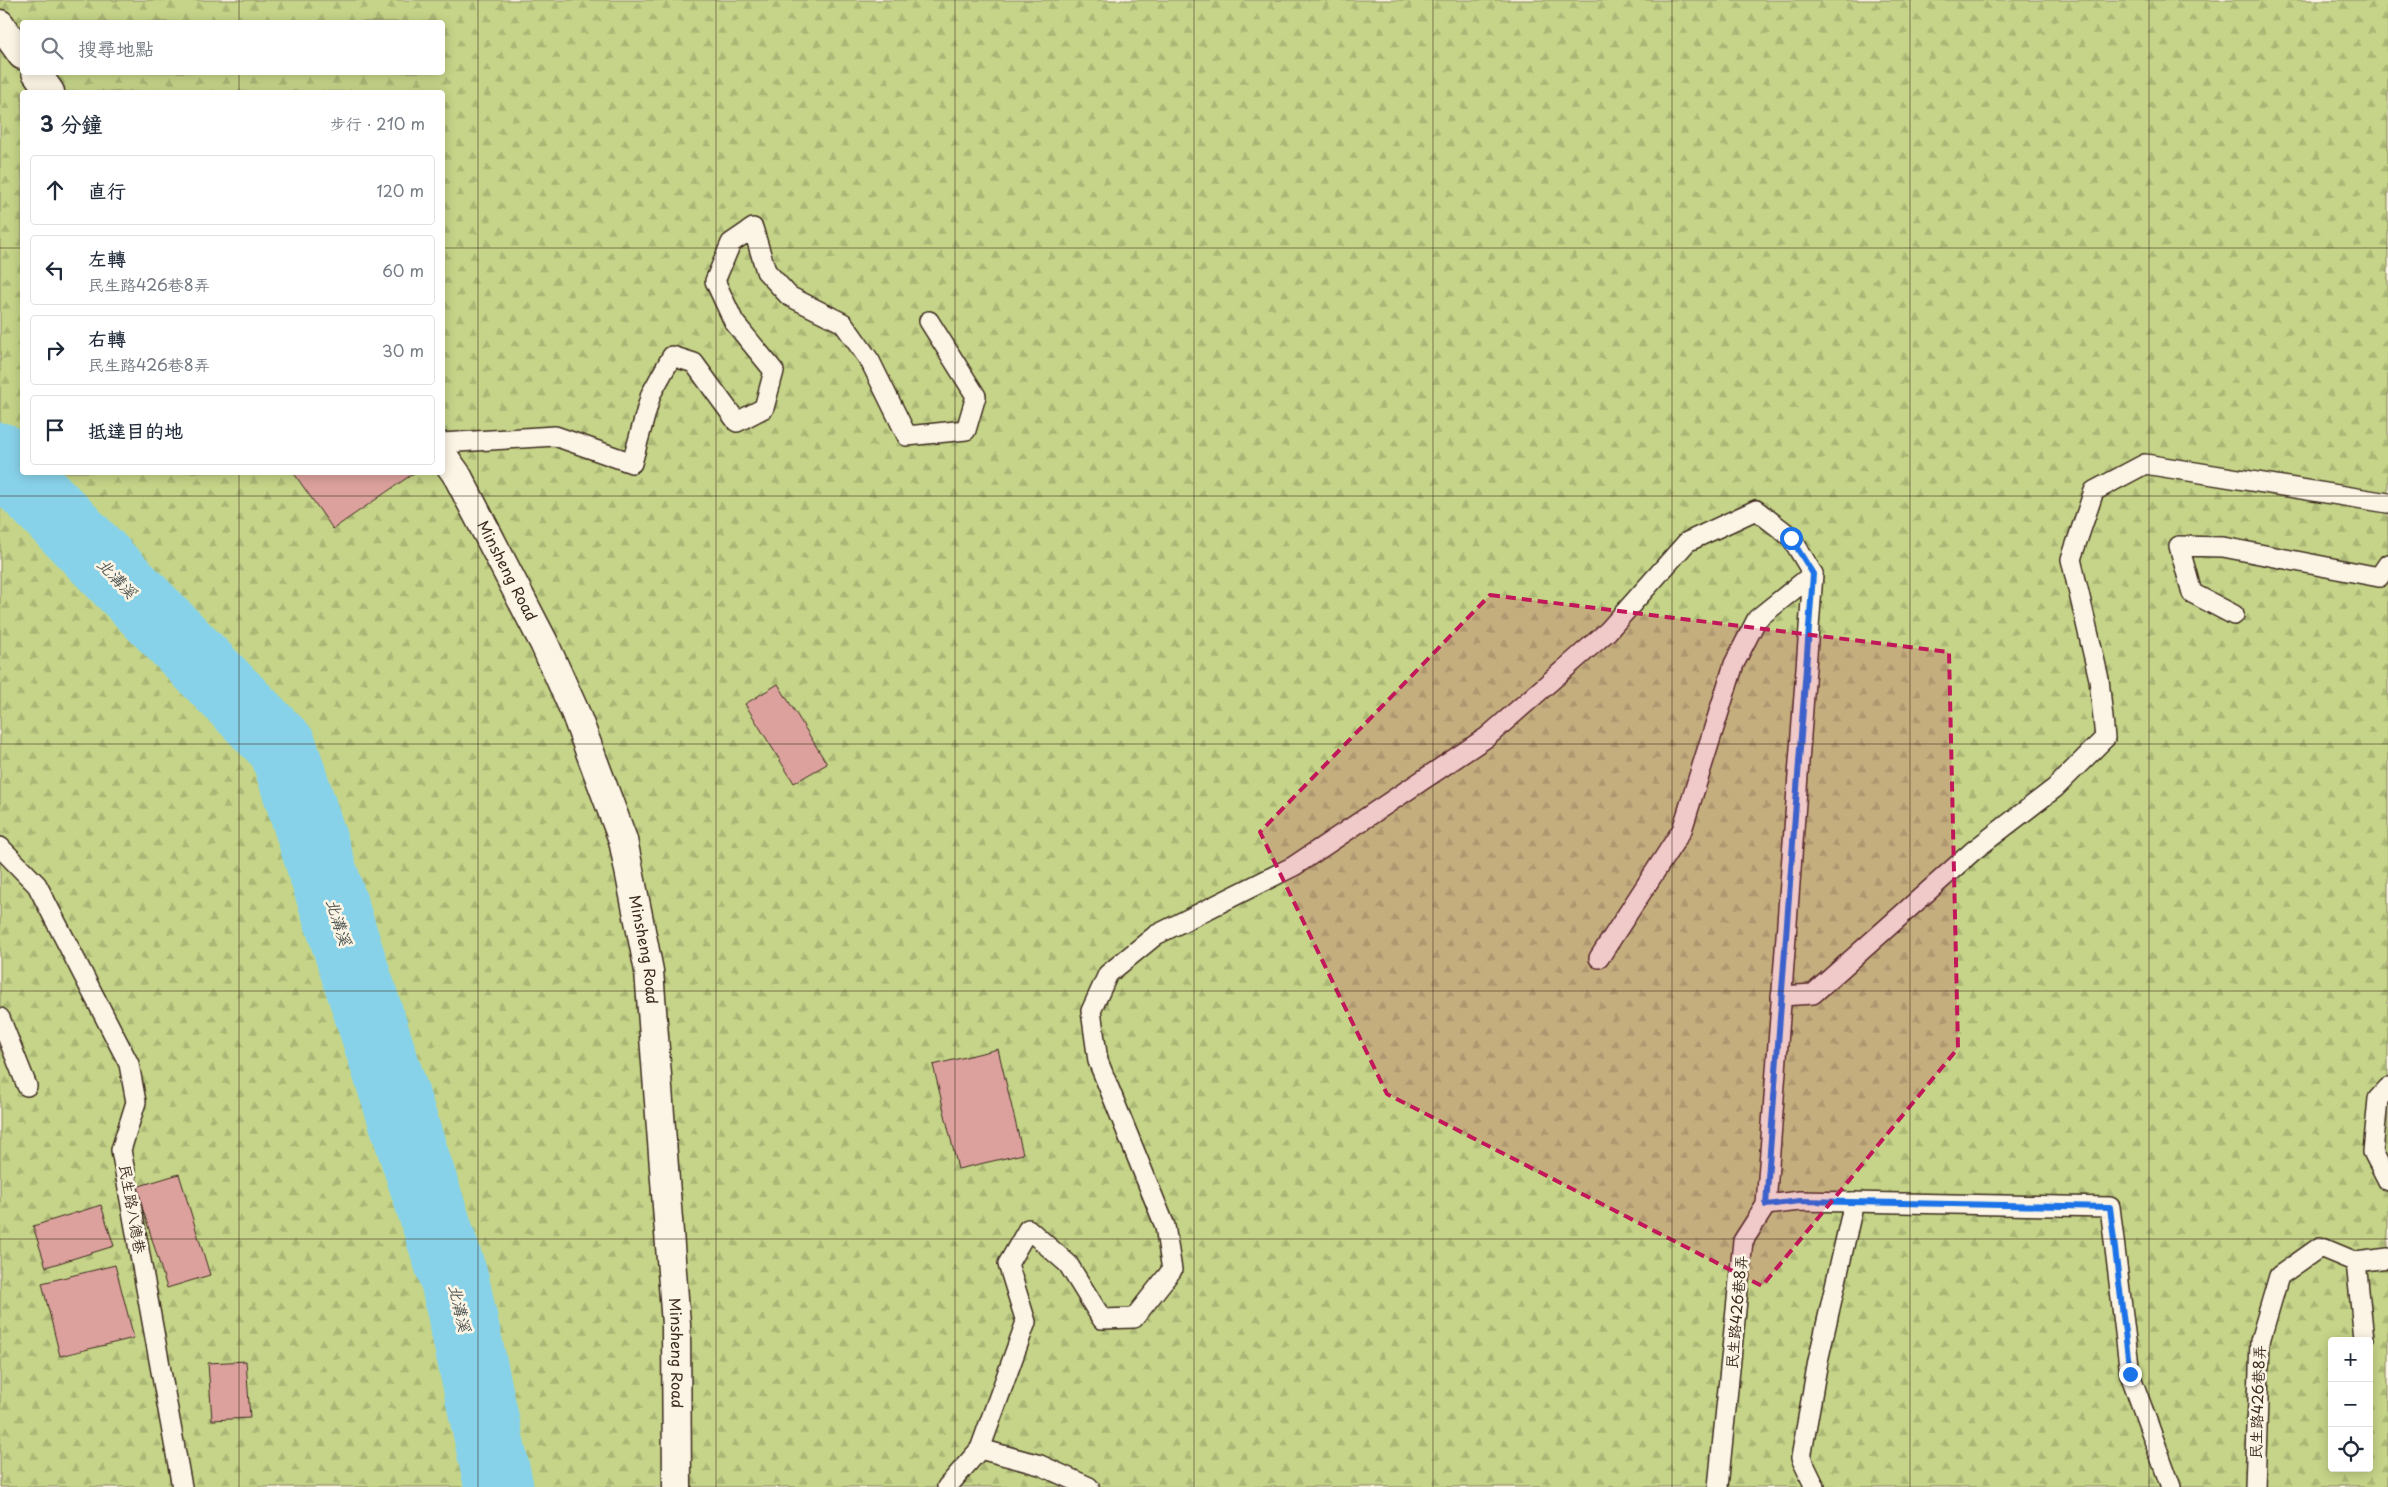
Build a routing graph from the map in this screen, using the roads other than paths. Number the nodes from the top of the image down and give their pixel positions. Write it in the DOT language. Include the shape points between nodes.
graph roads {
  1 [pos="0,24"];
  2 [pos="20,52"];
  3 [pos="38,75"];
  4 [pos="49,90"];
  5 [pos="929,321"];
  6 [pos="445,443"];
  7 [pos="445,458"];
  8 [pos="2388,503"];
  9 [pos="2388,564"];
  10 [pos="1813,574"];
  11 [pos="2234,615"];
  12 [pos="0,847"];
  13 [pos="1599,958"];
  14 [pos="1781,996"];
  15 [pos="0,1018"];
  16 [pos="27,1086"];
  17 [pos="2388,1088"];
  18 [pos="2388,1180"];
  19 [pos="1854,1202"];
  20 [pos="1766,1205"];
  21 [pos="2388,1258"];
  22 [pos="2356,1262"];
  23 [pos="2364,1337"];
  24 [pos="980,1449"];
  25 [pos="182,1487"];
  26 [pos="677,1487"];
  27 [pos="947,1487"];
  28 [pos="1089,1487"];
  29 [pos="1718,1487"];
  30 [pos="1815,1487"];
  31 [pos="2170,1487"];
  32 [pos="2255,1487"];
  1 -- 2 [label="street"];
  3 -- 4 [label="street"];
  5 -- 6 [label="lane" via="976,396 966,430 907,436 870,361 843,323 789,296 766,271 753,228 731,243 715,281 734,322 774,371 764,408 736,422 694,363 672,356 651,394 632,463 555,436"];
  7 -- 26 [label="street, Minsheng Road" via="457,475 544,643 623,840 650,971 676,1324"];
  8 -- 14 [label="lane" via="2145,464 2094,491 2072,559 2099,679 2105,738 2054,788 1973,851 1813,994"];
  9 -- 11 [label="lane" via="2378,577 2223,547 2178,546 2192,593"];
  10 -- 13 [label="lane" via="1757,619 1734,664 1682,830"];
  10 -- 14 [label="lane"];
  10 -- 24 [label="lane" via="1791,538 1756,510 1687,542 1608,631 1487,737 1294,866 1156,936 1108,974 1091,1011 1098,1061 1165,1226 1172,1270 1134,1318 1102,1319 1068,1264 1028,1229 1008,1264 1026,1322"];
  12 -- 25 [label="lane, 民生路八德巷" via="37,885 130,1064 136,1102 121,1150"];
  14 -- 20 [label="lane"];
  15 -- 16 [label="lane"];
  17 -- 18 [label="lane" via="2378,1099 2373,1152"];
  19 -- 20 [label="lane" via="1800,1201"];
  19 -- 30 [label="lane" via="1818,1361 1801,1458"];
  19 -- 31 [label="lane" via="2110,1207 2130,1374"];
  20 -- 29 [label="lane, 民生路426巷8弄" via="1744,1241"];
  21 -- 22 [label="lane"];
  22 -- 23 [label="lane"];
  22 -- 32 [label="lane, 民生路426巷8弄" via="2320,1247 2279,1276 2260,1341"];
  24 -- 27 [label="lane"];
  24 -- 28 [label="lane" via="1040,1465"];
}
